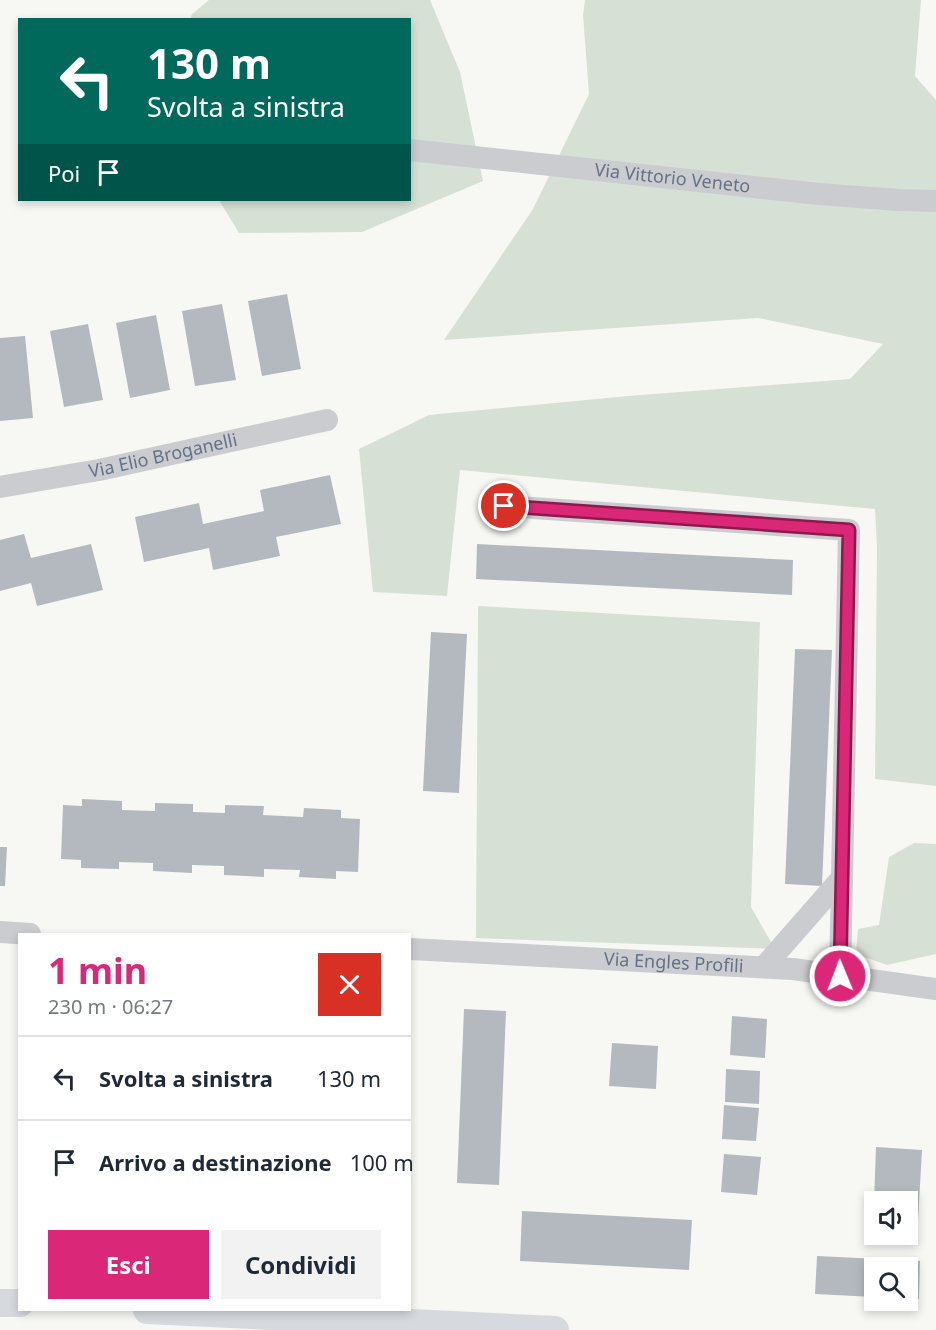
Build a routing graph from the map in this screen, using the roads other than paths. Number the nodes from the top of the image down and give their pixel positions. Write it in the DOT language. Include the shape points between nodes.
graph roads {
  1 [pos="411,150"];
  2 [pos="936,201"];
  3 [pos="327,420"];
  4 [pos="0,487"];
  5 [pos="504,506"];
  6 [pos="841,879"];
  7 [pos="0,932"];
  8 [pos="18,933"];
  9 [pos="411,949"];
  10 [pos="764,967"];
  11 [pos="840,976"];
  12 [pos="936,989"];
  13 [pos="0,1303"];
  14 [pos="18,1304"];
  15 [pos="167,1311"];
  16 [pos="555,1330"];
  1 -- 2 [label="street, Via Vittorio Veneto" via="819,194"];
  3 -- 4 [label="street, Via Elio Broganelli" via="99,470"];
  5 -- 6 [label="street" via="849,530"];
  6 -- 10 [label="street"];
  6 -- 11 [label="street"];
  7 -- 8 [label="street"];
  9 -- 10 [label="street, Via Engles Profili"];
  10 -- 11 [label="street, Via Engles Profili"];
  11 -- 12 [label="street, Via Engles Profili"];
  13 -- 14 [label="main road"];
  15 -- 16 [label="main road"];
}
